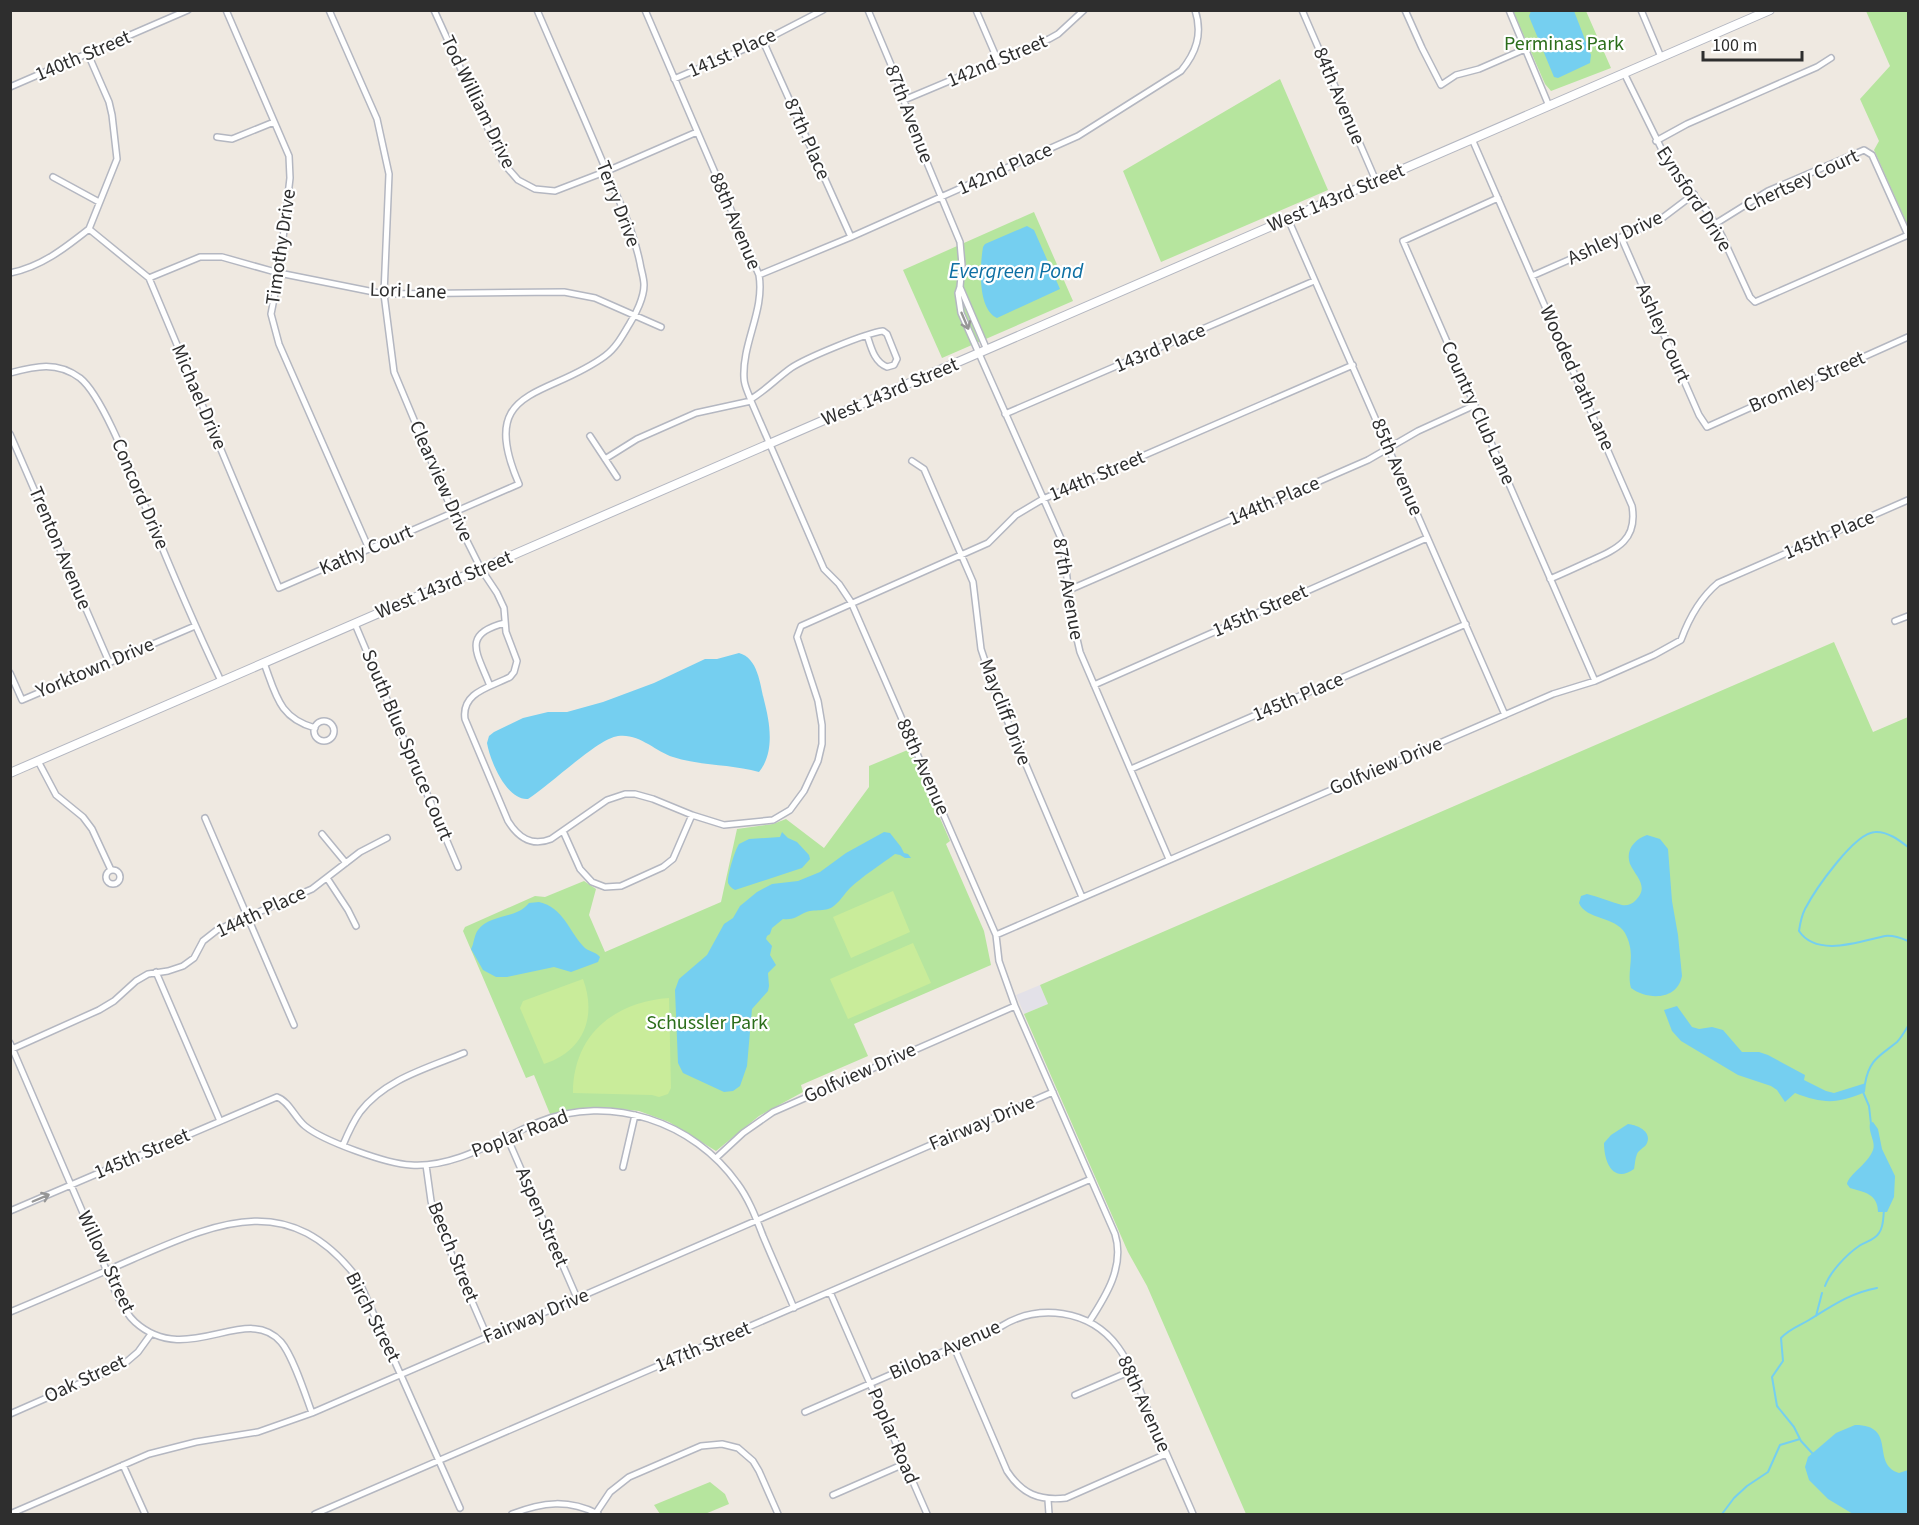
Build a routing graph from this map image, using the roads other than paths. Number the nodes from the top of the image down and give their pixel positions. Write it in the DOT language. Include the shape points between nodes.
graph roads {
  1 [pos="188,10"];
  2 [pos="226,10"];
  3 [pos="329,10"];
  4 [pos="434,10"];
  5 [pos="537,10"];
  6 [pos="645,10"];
  7 [pos="823,10"];
  8 [pos="868,10"];
  9 [pos="976,10"];
  10 [pos="1084,10"];
  11 [pos="1195,10"];
  12 [pos="1302,10"];
  13 [pos="1405,10"];
  14 [pos="1509,10"];
  15 [pos="1641,10"];
  16 [pos="1770,10"];
  17 [pos="1749,15"];
  18 [pos="763,41"];
  19 [pos="1525,49"];
  20 [pos="88,54"];
  21 [pos="1661,57"];
  22 [pos="1831,58"];
  23 [pos="998,61"];
  24 [pos="1624,74"];
  25 [pos="674,79"];
  26 [pos="10,87"];
  27 [pos="904,100"];
  28 [pos="1549,106"];
  29 [pos="274,122"];
  30 [pos="697,132"];
  31 [pos="218,137"];
  32 [pos="1472,139"];
  33 [pos="1656,141"];
  34 [pos="607,171"];
  35 [pos="53,177"];
  36 [pos="1376,181"];
  37 [pos="1694,194"];
  38 [pos="942,196"];
  39 [pos="1498,198"];
  40 [pos="99,202"];
  41 [pos="1288,219"];
  42 [pos="1715,224"];
  43 [pos="89,229"];
  44 [pos="1908,235"];
  45 [pos="851,237"];
  46 [pos="1621,237"];
  47 [pos="10,273"];
  48 [pos="279,273"];
  49 [pos="759,275"];
  50 [pos="1532,276"];
  51 [pos="149,278"];
  52 [pos="1314,281"];
  53 [pos="960,287"];
  54 [pos="384,294"];
  55 [pos="635,315"];
  56 [pos="661,327"];
  57 [pos="867,335"];
  58 [pos="1908,337"];
  59 [pos="987,350"];
  60 [pos="978,353"];
  61 [pos="1353,365"];
  62 [pos="10,373"];
  63 [pos="751,400"];
  64 [pos="1475,405"];
  65 [pos="1005,414"];
  66 [pos="1707,428"];
  67 [pos="10,434"];
  68 [pos="590,436"];
  69 [pos="770,444"];
  70 [pos="1388,447"];
  71 [pos="605,459"];
  72 [pos="912,461"];
  73 [pos="617,477"];
  74 [pos="1043,499"];
  75 [pos="1908,501"];
  76 [pos="453,513"];
  77 [pos="1427,538"];
  78 [pos="369,549"];
  79 [pos="963,556"];
  80 [pos="481,569"];
  81 [pos="1749,569"];
  82 [pos="1550,579"];
  83 [pos="279,588"];
  84 [pos="1069,590"];
  85 [pos="851,602"];
  86 [pos="1908,615"];
  87 [pos="1895,621"];
  88 [pos="505,623"];
  89 [pos="355,624"];
  90 [pos="1466,624"];
  91 [pos="195,626"];
  92 [pos="109,662"];
  93 [pos="264,663"];
  94 [pos="10,674"];
  95 [pos="221,681"];
  96 [pos="1595,681"];
  97 [pos="1094,684"];
  98 [pos="490,686"];
  99 [pos="1505,715"];
  100 [pos="315,728"];
  101 [pos="38,761"];
  102 [pos="1131,769"];
  103 [pos="10,772"];
  104 [pos="692,815"];
  105 [pos="205,818"];
  106 [pos="563,831"];
  107 [pos="322,834"];
  108 [pos="387,838"];
  109 [pos="1169,859"];
  110 [pos="346,863"];
  111 [pos="458,867"];
  112 [pos="111,870"];
  113 [pos="327,878"];
  114 [pos="1082,897"];
  115 [pos="248,918"];
  116 [pos="356,926"];
  117 [pos="996,935"];
  118 [pos="156,972"];
  119 [pos="1014,1006"];
  120 [pos="294,1025"];
  121 [pos="11,1047"];
  122 [pos="464,1053"];
  123 [pos="1053,1092"];
  124 [pos="273,1098"];
  125 [pos="635,1115"];
  126 [pos="220,1121"];
  127 [pos="507,1137"];
  128 [pos="343,1145"];
  129 [pos="716,1158"];
  130 [pos="426,1165"];
  131 [pos="623,1167"];
  132 [pos="1091,1179"];
  133 [pos="71,1185"];
  134 [pos="10,1211"];
  135 [pos="756,1220"];
  136 [pos="107,1270"];
  137 [pos="830,1292"];
  138 [pos="577,1298"];
  139 [pos="794,1308"];
  140 [pos="10,1312"];
  141 [pos="1089,1322"];
  142 [pos="151,1334"];
  143 [pos="488,1336"];
  144 [pos="954,1347"];
  145 [pos="1131,1371"];
  146 [pos="401,1374"];
  147 [pos="870,1383"];
  148 [pos="1075,1395"];
  149 [pos="806,1412"];
  150 [pos="312,1413"];
  151 [pos="10,1414"];
  152 [pos="1167,1454"];
  153 [pos="439,1461"];
  154 [pos="904,1464"];
  155 [pos="123,1465"];
  156 [pos="833,1495"];
  157 [pos="1048,1500"];
  158 [pos="460,1508"];
  159 [pos="10,1514"];
  160 [pos="597,1514"];
  161 [pos="144,1515"];
  162 [pos="315,1515"];
  163 [pos="512,1515"];
  164 [pos="778,1515"];
  165 [pos="927,1515"];
  166 [pos="1049,1515"];
  167 [pos="1193,1515"];
  1 -- 20 [label="street, 140th Street"];
  2 -- 29 [label="street, Timothy Drive"];
  3 -- 54 [label="street, Clearview Drive" via="377,119 386,154 389,174"];
  4 -- 34 [label="street, Tod William Drive" via="504,164 518,180 535,189 555,191"];
  5 -- 34 [label="street, Terry Drive"];
  6 -- 25 [label="street, 88th Avenue"];
  7 -- 18 [label="street, 141st Place"];
  8 -- 27 [label="street, 87th Avenue"];
  9 -- 23 [label="street"];
  10 -- 23 [label="street, 142nd Street" via="1058,34"];
  11 -- 38 [label="street, 142nd Place" via="1198,41 1181,71 1089,131"];
  12 -- 36 [label="street, 84th Avenue"];
  13 -- 19 [label="street" via="1441,85 1456,75"];
  14 -- 19 [label="street"];
  15 -- 21 [label="street"];
  16 -- 17 [label="main road, West 143rd Street"];
  17 -- 21 [label="main road, West 143rd Street"];
  18 -- 25 [label="street, 141st Place"];
  18 -- 45 [label="street, 87th Place"];
  19 -- 28 [label="street"];
  20 -- 26 [label="street, 140th Street"];
  20 -- 40 [label="street" via="109,102 117,159"];
  21 -- 24 [label="main road, West 143rd Street"];
  22 -- 33 [label="street"];
  23 -- 27 [label="street, 142nd Street"];
  24 -- 28 [label="main road, West 143rd Street"];
  24 -- 33 [label="street, Eynsford Drive"];
  25 -- 30 [label="street, 88th Avenue"];
  27 -- 38 [label="street, 87th Avenue"];
  28 -- 32 [label="main road, West 143rd Street"];
  29 -- 31 [label="street" via="232,139"];
  29 -- 48 [label="street, Timothy Drive" via="288,156 290,178"];
  30 -- 34 [label="street, Tod William Drive"];
  30 -- 49 [label="street, 88th Avenue"];
  32 -- 36 [label="main road, West 143rd Street"];
  32 -- 39 [label="street, Wooded Path Lane"];
  33 -- 37 [label="street, Eynsford Drive" via="1678,177"];
  34 -- 55 [label="street, Terry Drive" via="634,235 645,286"];
  35 -- 40 [label="street"];
  36 -- 41 [label="main road, West 143rd Street"];
  37 -- 42 [label="street, Eynsford Drive"];
  37 -- 46 [label="street, Ashley Drive" via="1660,219"];
  38 -- 45 [label="street, 142nd Place"];
  38 -- 53 [label="street, 87th Avenue" via="960,242"];
  39 -- 50 [label="street, Wooded Path Lane"];
  39 -- 64 [label="street, Country Club Lane" via="1403,241"];
  40 -- 43 [label="street"];
  41 -- 52 [label="street, 85th Avenue"];
  41 -- 59 [label="main road, West 143rd Street"];
  42 -- 44 [label="street, Eynsford Drive" via="1755,302"];
  42 -- 44 [label="street, Chertsey Court" via="1768,191 1864,150 1872,154"];
  43 -- 47 [label="street" via="28,270"];
  43 -- 51 [label="street, Michael Drive"];
  45 -- 49 [label="street, 142nd Place"];
  46 -- 50 [label="street, Ashley Drive"];
  46 -- 66 [label="street, Ashley Court"];
  48 -- 51 [label="street, Lori Lane" via="222,257 200,257"];
  48 -- 54 [label="street, Lori Lane"];
  48 -- 78 [label="street, Timothy Drive" via="271,314 279,344"];
  49 -- 63 [label="street, 88th Avenue" via="759,303 744,380"];
  50 -- 82 [label="street, Wooded Path Lane" via="1633,512 1630,533 1620,547"];
  51 -- 83 [label="street, Michael Drive"];
  52 -- 61 [label="street, 85th Avenue"];
  52 -- 65 [label="street, 143rd Place"];
  53 -- 59 [label="street"];
  53 -- 60 [label="street, 87th Avenue, one-way" via="958,303"];
  54 -- 55 [label="street, Lori Lane" via="564,292 595,298"];
  54 -- 76 [label="street, Clearview Drive" via="394,372"];
  55 -- 56 [label="street, Lori Lane"];
  55 -- 76 [label="street, Terry Drive" via="606,355 527,395 513,410 506,425 505,443 519,484"];
  57 -- 57 [label="street" via="883,331 887,334 897,358 894,364 881,365"];
  57 -- 63 [label="street" via="796,365"];
  58 -- 66 [label="street, Bromley Street"];
  59 -- 60 [label="main road, West 143rd Street"];
  60 -- 65 [label="street, 87th Avenue"];
  60 -- 69 [label="main road, West 143rd Street"];
  61 -- 70 [label="street, 85th Avenue"];
  61 -- 74 [label="street, 144th Street"];
  62 -- 91 [label="street, Concord Drive" via="54,366 72,373 89,387 113,431"];
  63 -- 69 [label="street, 88th Avenue"];
  63 -- 71 [label="street" via="696,413 637,439"];
  64 -- 70 [label="street, 144th Place"];
  64 -- 82 [label="street, Country Club Lane"];
  65 -- 74 [label="street, 87th Avenue"];
  67 -- 92 [label="street, Trenton Avenue"];
  68 -- 71 [label="street"];
  69 -- 80 [label="main road, West 143rd Street"];
  69 -- 85 [label="street, 88th Avenue" via="824,569"];
  70 -- 77 [label="street, 85th Avenue"];
  70 -- 84 [label="street, 144th Place" via="1368,460"];
  71 -- 73 [label="street"];
  72 -- 79 [label="street, Maycliff Drive" via="924,469"];
  74 -- 79 [label="street, 144th Street" via="1016,515 988,543"];
  74 -- 84 [label="street, 87th Avenue" via="1064,543"];
  75 -- 81 [label="street, 145th Place"];
  76 -- 78 [label="street, Kathy Court"];
  76 -- 80 [label="street, Clearview Drive"];
  77 -- 90 [label="street, 85th Avenue"];
  77 -- 97 [label="street, 145th Street"];
  78 -- 83 [label="street, Kathy Court"];
  79 -- 85 [label="street, 144th Street"];
  79 -- 114 [label="street, Maycliff Drive" via="973,582 981,649 996,694"];
  80 -- 88 [label="street, Clearview Drive" via="504,608"];
  80 -- 89 [label="main road, West 143rd Street"];
  81 -- 96 [label="street, Golfview Drive" via="1706,593 1687,622 1681,640"];
  82 -- 96 [label="street, Country Club Lane"];
  84 -- 97 [label="street, 87th Avenue" via="1080,652"];
  85 -- 104 [label="street, Clearview Drive" via="804,624 797,634 818,701 822,735 818,761 798,802 773,820 724,825"];
  85 -- 117 [label="street, 88th Avenue"];
  86 -- 87 [label="street"];
  88 -- 98 [label="street, Clearview Drive" via="516,668 510,677"];
  88 -- 98 [label="street" via="486,629 476,642"];
  89 -- 93 [label="main road, West 143rd Street"];
  89 -- 111 [label="street, South Blue Spruce Court"];
  90 -- 99 [label="street, 85th Avenue"];
  90 -- 102 [label="street, 145th Place"];
  91 -- 92 [label="street, Yorktown Drive"];
  91 -- 95 [label="street, Concord Drive"];
  92 -- 94 [label="street, Yorktown Drive" via="22,700"];
  93 -- 95 [label="main road, West 143rd Street"];
  93 -- 100 [label="street" via="289,717"];
  95 -- 101 [label="main road, West 143rd Street"];
  96 -- 99 [label="street, Golfview Drive"];
  97 -- 102 [label="street, 87th Avenue"];
  98 -- 106 [label="street, Clearview Drive" via="471,696 464,713 470,736 508,821 515,832 529,841 546,841"];
  99 -- 109 [label="street, Golfview Drive"];
  101 -- 103 [label="main road, West 143rd Street"];
  101 -- 112 [label="street" via="56,795 92,829"];
  102 -- 109 [label="street, 87th Avenue"];
  104 -- 106 [label="street, Clearview Drive" via="653,799 625,794 607,800"];
  104 -- 106 [label="street" via="673,859 621,886 605,887 592,882 580,869"];
  105 -- 115 [label="street"];
  107 -- 110 [label="street"];
  108 -- 110 [label="street, 144th Place"];
  109 -- 114 [label="street, Golfview Drive"];
  110 -- 113 [label="street, 144th Place"];
  113 -- 115 [label="street, 144th Place"];
  113 -- 116 [label="street"];
  114 -- 117 [label="street, Golfview Drive"];
  115 -- 118 [label="street, 144th Place" via="209,935 194,958 183,966"];
  115 -- 120 [label="street"];
  117 -- 119 [label="street, 88th Avenue" via="999,961"];
  118 -- 121 [label="street, 144th Place" via="142,977 99,1010"];
  118 -- 126 [label="street"];
  119 -- 123 [label="street, 88th Avenue"];
  119 -- 129 [label="street, Golfview Drive" via="773,1112 743,1132"];
  121 -- 133 [label="street, Willow Street"];
  122 -- 128 [label="street" via="381,1091 362,1110"];
  123 -- 132 [label="street, 88th Avenue"];
  123 -- 135 [label="street, Fairway Drive"];
  124 -- 126 [label="street, 145th Street"];
  124 -- 128 [label="street, Poplar Road" via="283,1100 314,1132"];
  125 -- 127 [label="street, Poplar Road" via="572,1113"];
  125 -- 129 [label="street, Poplar Road" via="677,1130"];
  125 -- 131 [label="street"];
  126 -- 133 [label="street, 145th Street"];
  127 -- 130 [label="street, Poplar Road" via="454,1160"];
  127 -- 138 [label="street, Aspen Street"];
  128 -- 130 [label="street, Poplar Road" via="397,1164"];
  129 -- 135 [label="street, Poplar Road" via="738,1184"];
  130 -- 143 [label="street, Beech Street" via="435,1216"];
  132 -- 137 [label="street, 147th Street"];
  132 -- 141 [label="street, 88th Avenue" via="1115,1234 1118,1252 1114,1276"];
  134 -- 133 [label="street, 145th Street, one-way"];
  133 -- 136 [label="street, Willow Street"];
  135 -- 138 [label="street, Fairway Drive"];
  135 -- 139 [label="street, Poplar Road"];
  136 -- 140 [label="street, Birch Street"];
  136 -- 142 [label="street, Willow Street" via="129,1315"];
  136 -- 146 [label="street, Birch Street" via="196,1232 228,1223 258,1221 299,1231 333,1251 358,1279"];
  137 -- 139 [label="street, 147th Street"];
  137 -- 147 [label="street, Poplar Road"];
  138 -- 143 [label="street, Fairway Drive"];
  139 -- 153 [label="street, 147th Street"];
  141 -- 144 [label="street, Biloba Avenue" via="1056,1312 1033,1314"];
  141 -- 145 [label="street, 88th Avenue" via="1117,1345"];
  142 -- 150 [label="street, Willow Street" via="181,1341 248,1328 264,1330 283,1346"];
  142 -- 151 [label="street, Oak Street" via="124,1364"];
  143 -- 146 [label="street, Fairway Drive"];
  144 -- 147 [label="street, Biloba Avenue"];
  144 -- 157 [label="street" via="1007,1470 1019,1486"];
  145 -- 148 [label="street"];
  145 -- 152 [label="street, 88th Avenue"];
  146 -- 150 [label="street, Fairway Drive"];
  146 -- 153 [label="street, Birch Street"];
  147 -- 149 [label="street, Biloba Avenue"];
  147 -- 154 [label="street, Poplar Road"];
  150 -- 155 [label="street, Fairway Drive" via="258,1432 196,1442"];
  152 -- 157 [label="street" via="1075,1495"];
  152 -- 167 [label="street, 88th Avenue"];
  153 -- 158 [label="street, Birch Street"];
  153 -- 162 [label="street, 147th Street"];
  154 -- 156 [label="street"];
  154 -- 165 [label="street, Poplar Road"];
  155 -- 159 [label="street, Fairway Drive"];
  155 -- 161 [label="street"];
  157 -- 166 [label="street"];
  160 -- 163 [label="street" via="571,1504 552,1503"];
  160 -- 164 [label="street" via="610,1492 629,1477 701,1446 722,1444 738,1448 753,1461"];
}
